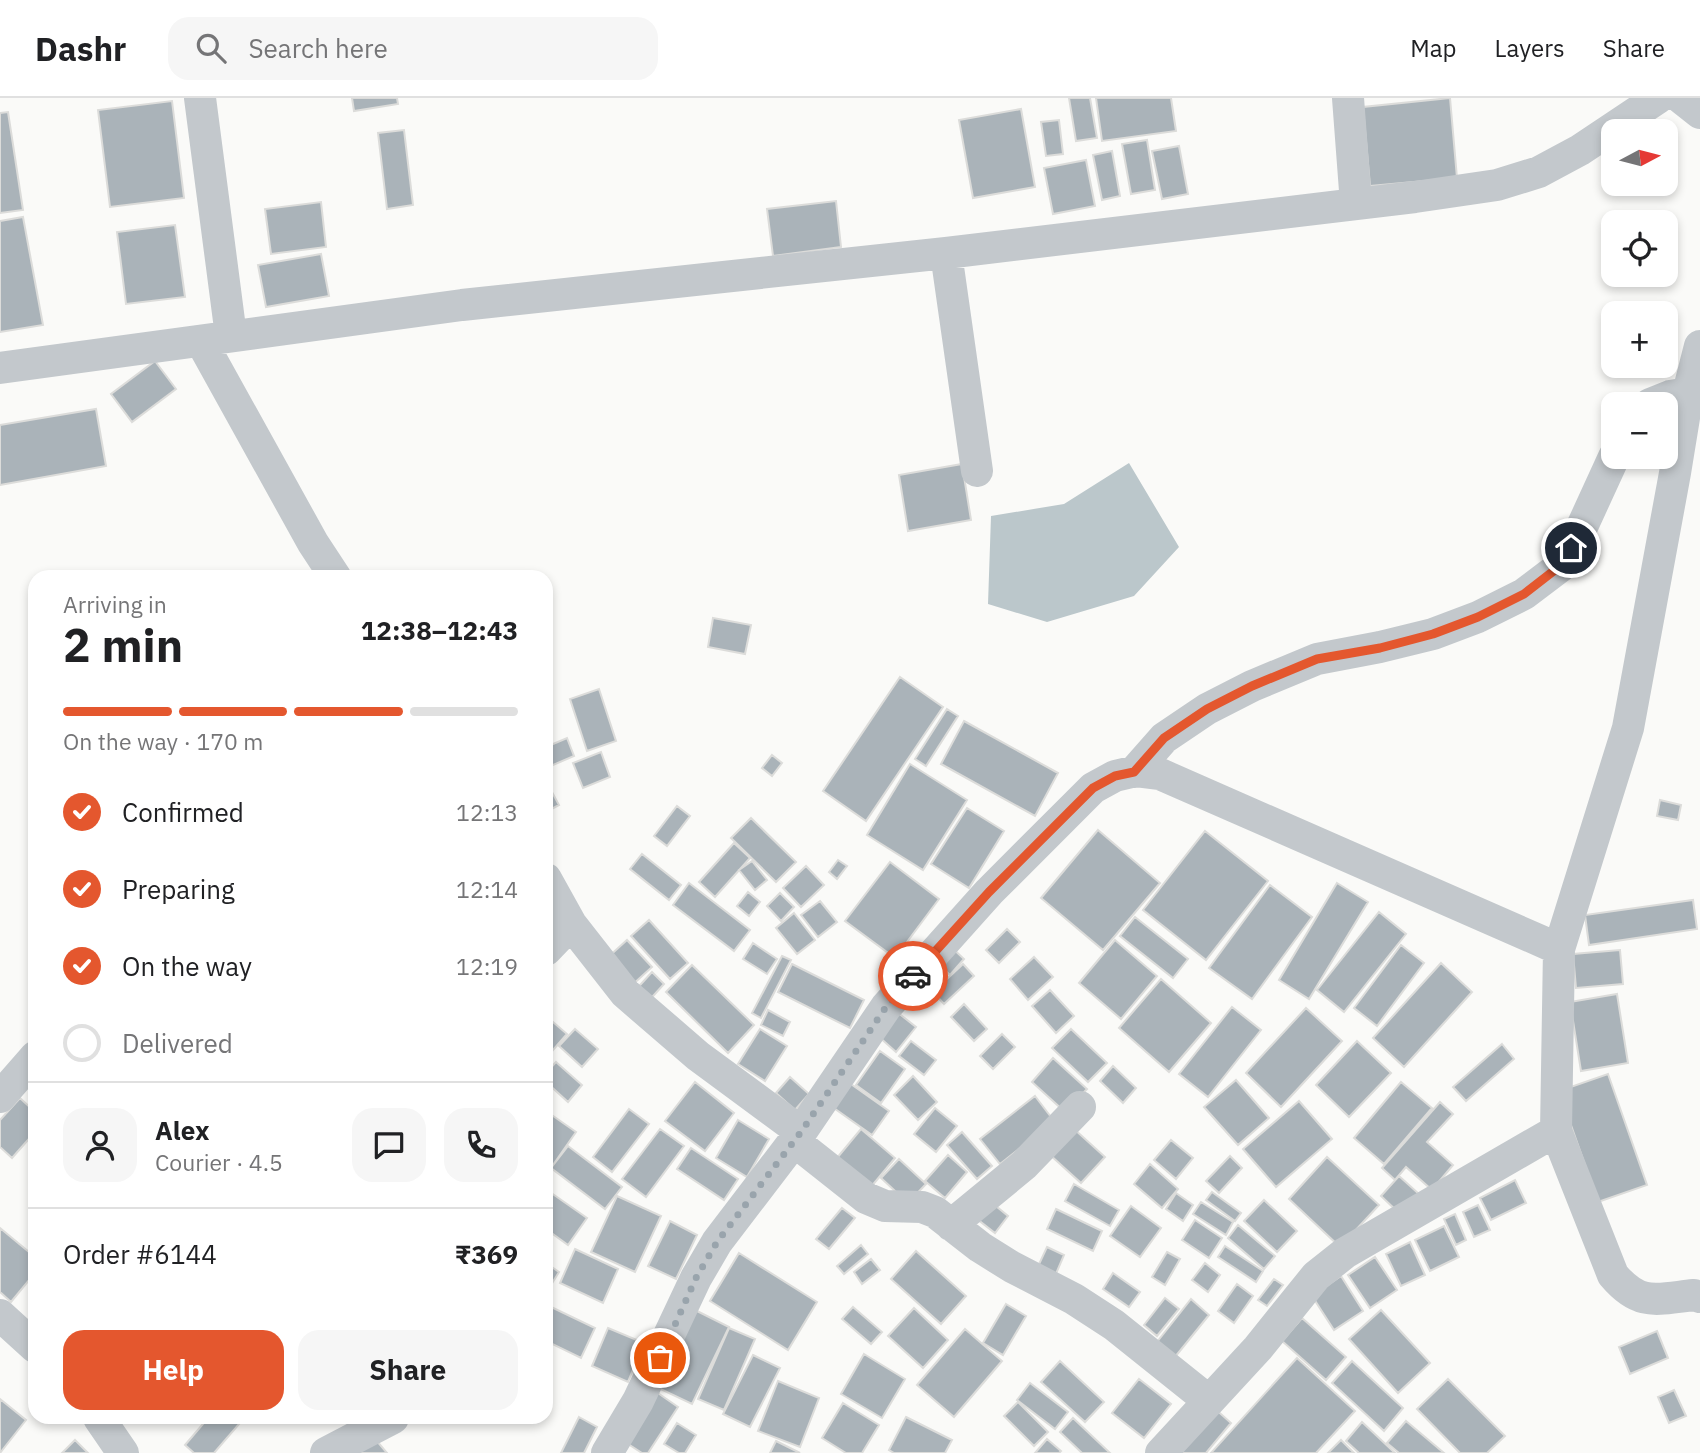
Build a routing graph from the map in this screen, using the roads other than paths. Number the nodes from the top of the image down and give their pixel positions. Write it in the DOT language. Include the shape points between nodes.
graph roads {
  1 [pos="200,98"];
  2 [pos="1348,98"];
  3 [pos="1658,98"];
  4 [pos="1356,204"];
  5 [pos="946,253"];
  6 [pos="216,338"];
  7 [pos="1700,346"];
  8 [pos="0,368"];
  9 [pos="1688,393"];
  10 [pos="1678,395"];
  11 [pos="1608,469"];
  12 [pos="977,471"];
  13 [pos="330,570"];
  14 [pos="1134,772"];
  15 [pos="553,892"];
  16 [pos="571,924"];
  17 [pos="553,943"];
  18 [pos="1559,949"];
  19 [pos="28,1066"];
  20 [pos="0,1097"];
  21 [pos="1080,1107"];
  22 [pos="1556,1131"];
  23 [pos="797,1137"];
  24 [pos="951,1225"];
  25 [pos="1700,1297"];
  26 [pos="0,1315"];
  27 [pos="28,1341"];
  28 [pos="1209,1401"];
  29 [pos="103,1424"];
  30 [pos="382,1424"];
  31 [pos="123,1453"];
  32 [pos="326,1453"];
  33 [pos="607,1453"];
  34 [pos="1161,1453"];
  1 -- 6 [label="street"];
  2 -- 4 [label="street"];
  3 -- 4 [label="street" via="1539,172 1497,185"];
  4 -- 5 [label="street"];
  5 -- 6 [label="street" via="462,305"];
  5 -- 12 [label="street"];
  6 -- 8 [label="street"];
  6 -- 13 [label="street"];
  7 -- 9 [label="street"];
  9 -- 10 [label="street"];
  9 -- 18 [label="street" via="1628,728"];
  11 -- 14 [label="street" via="1560,566 1524,594 1433,634 1317,659 1252,686 1164,738"];
  14 -- 18 [label="street" via="1160,774"];
  14 -- 23 [label="street" via="1093,788 989,892 886,1007"];
  15 -- 16 [label="street"];
  16 -- 17 [label="street"];
  16 -- 23 [label="street" via="625,993"];
  18 -- 22 [label="street"];
  19 -- 20 [label="street"];
  21 -- 24 [label="street" via="1024,1165"];
  22 -- 25 [label="street" via="1613,1275 1626,1290 1651,1299"];
  22 -- 28 [label="street" via="1345,1253 1316,1276"];
  23 -- 24 [label="street" via="875,1204 922,1207"];
  23 -- 33 [label="street" via="717,1242"];
  24 -- 28 [label="street" via="1001,1261 1114,1325"];
  26 -- 27 [label="street"];
  28 -- 34 [label="street"];
  29 -- 31 [label="street"];
  30 -- 32 [label="street"];
}
